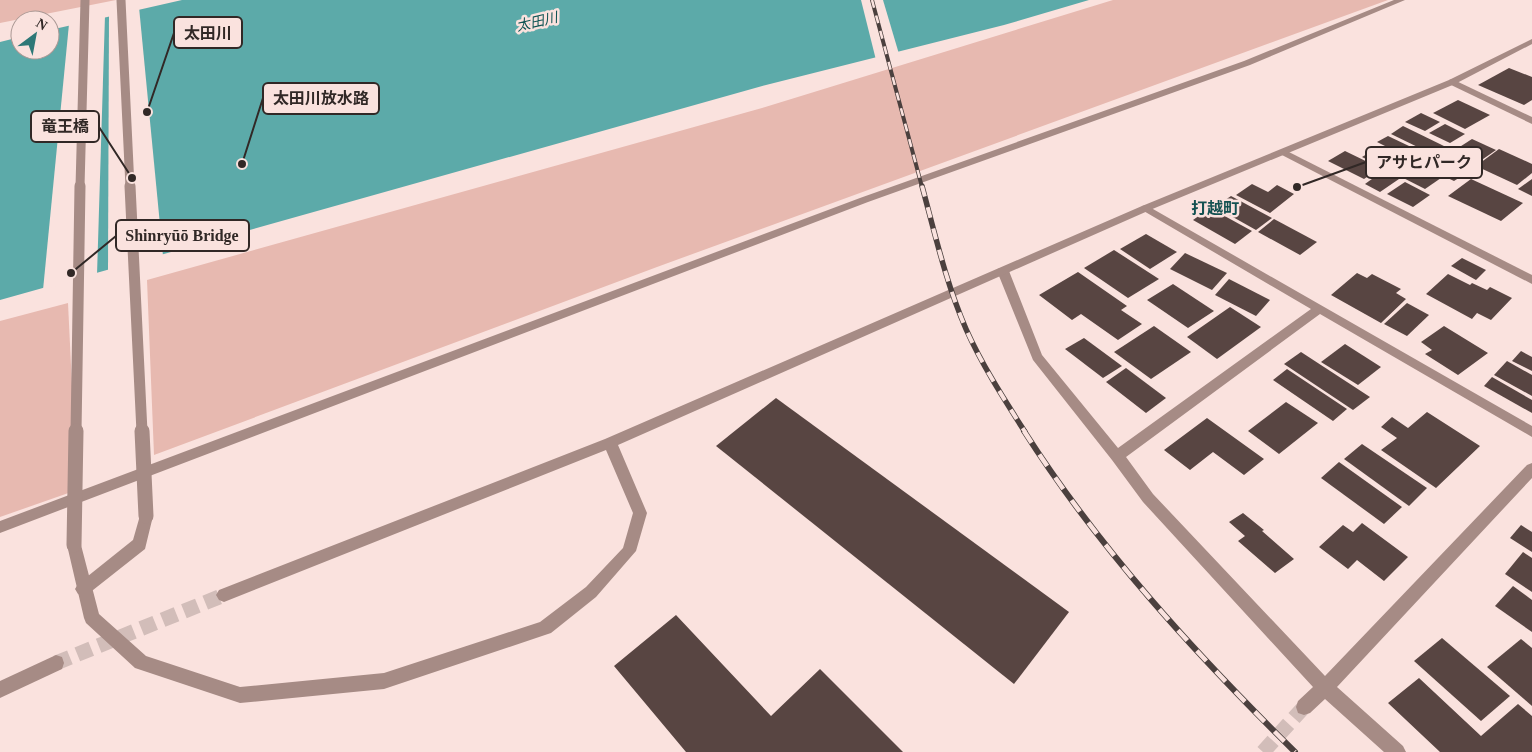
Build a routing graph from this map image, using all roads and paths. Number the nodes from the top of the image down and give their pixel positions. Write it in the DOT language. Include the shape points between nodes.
graph roads {
  1 [pos="85,0"];
  2 [pos="121,0"];
  3 [pos="1401,0"];
  4 [pos="1532,41"];
  5 [pos="1452,82"];
  6 [pos="1532,120"];
  7 [pos="1283,152"];
  8 [pos="1146,208"];
  9 [pos="1003,271"];
  10 [pos="1532,280"];
  11 [pos="1319,309"];
  12 [pos="1532,432"];
  13 [pos="610,443"];
  14 [pos="1117,456"];
  15 [pos="1532,469"];
  16 [pos="0,527"];
  17 [pos="84,589"];
  18 [pos="224,595"];
  19 [pos="56,662"];
  20 [pos="1325,688"];
  21 [pos="0,690"];
  22 [pos="1304,707"];
  23 [pos="1397,752"];
  1 -- 17 [label="street, bridge" via="74,545"];
  2 -- 17 [label="street, bridge" via="146,516 140,544"];
  3 -- 16 [label="street" via="1247,63 864,200"];
  4 -- 5 [label="street"];
  5 -- 6 [label="street"];
  5 -- 7 [label="street"];
  7 -- 8 [label="street"];
  7 -- 10 [label="street"];
  8 -- 9 [label="street"];
  8 -- 11 [label="street"];
  9 -- 13 [label="street"];
  9 -- 14 [label="street" via="1037,357"];
  11 -- 12 [label="street"];
  11 -- 14 [label="street"];
  13 -- 17 [label="street" via="640,513 628,551 591,592 546,628 384,681 240,695 142,662 92,618"];
  13 -- 18 [label="street"];
  14 -- 20 [label="street" via="1148,498"];
  15 -- 20 [label="street"];
  19 -- 21 [label="street"];
  20 -- 22 [label="street"];
  20 -- 23 [label="street"];
}
